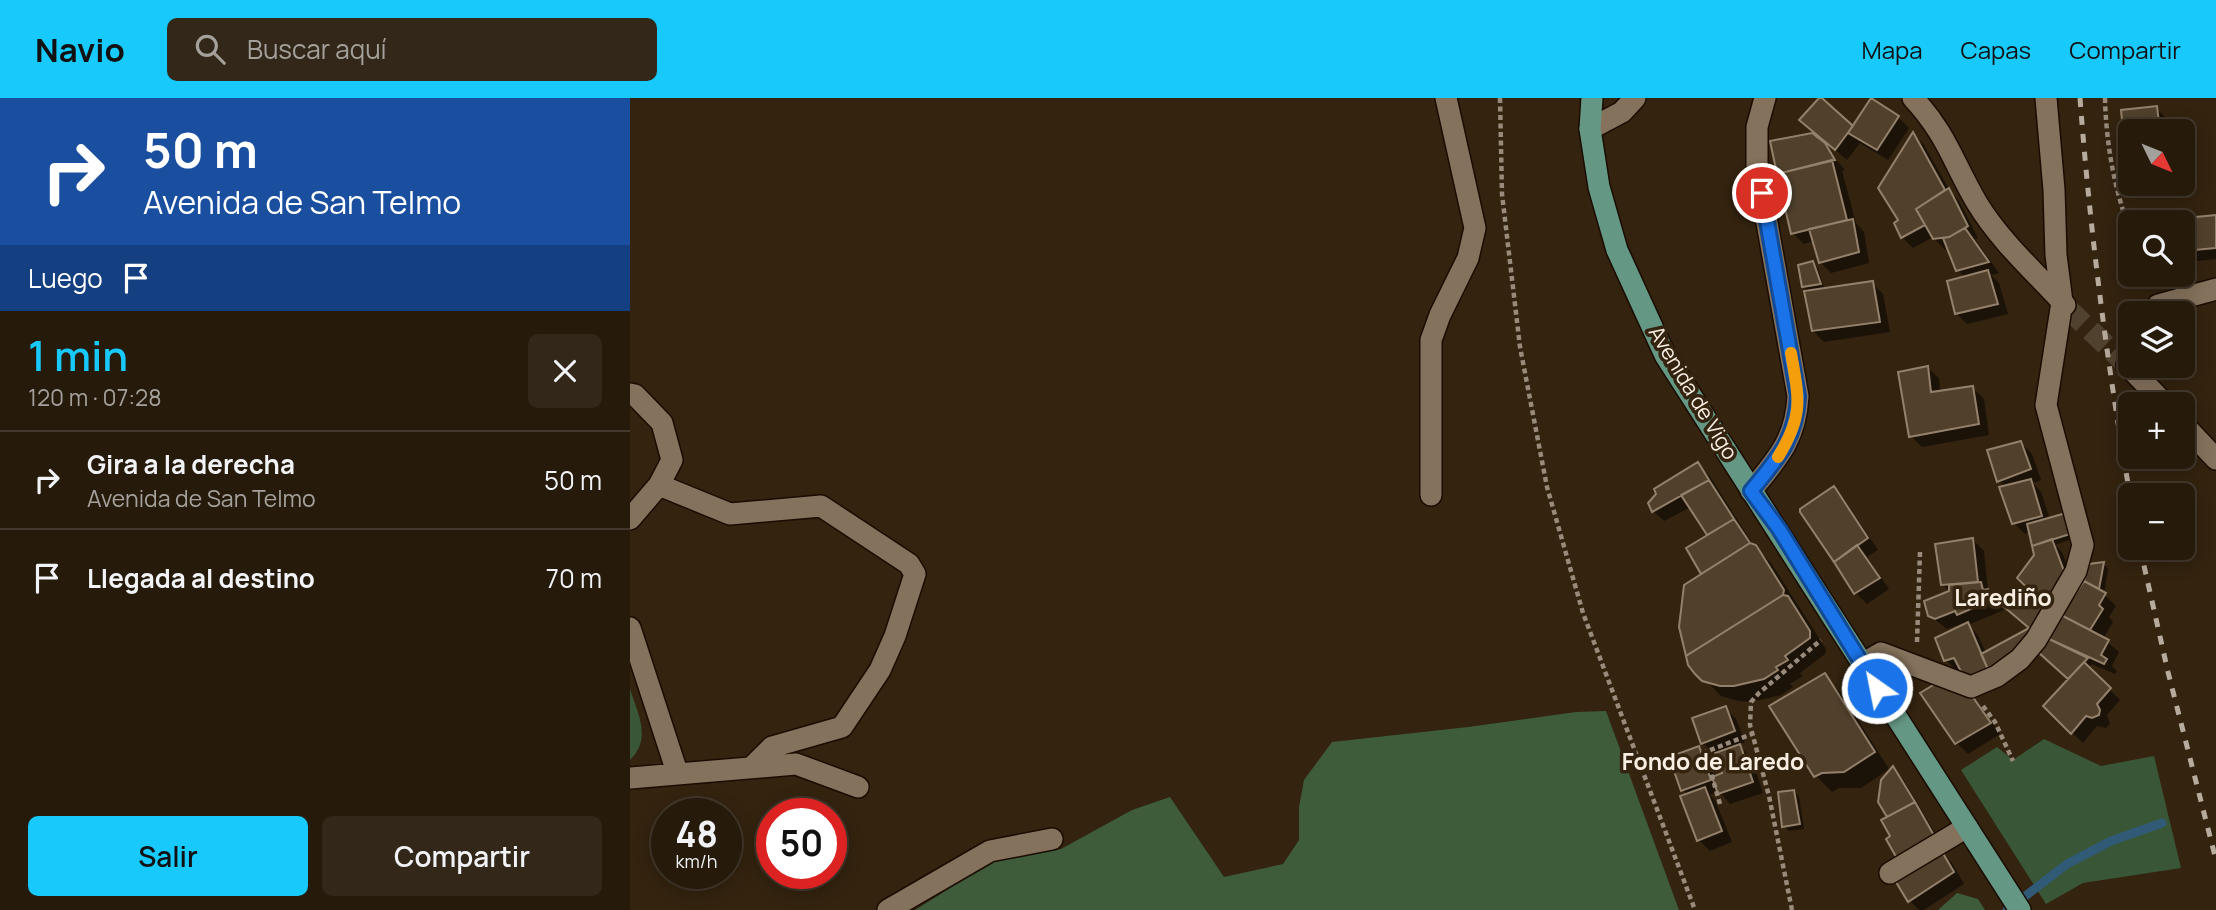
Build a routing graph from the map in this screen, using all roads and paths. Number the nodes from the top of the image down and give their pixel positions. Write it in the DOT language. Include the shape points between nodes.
graph roads {
  1 [pos="1446,98"];
  2 [pos="1500,98"];
  3 [pos="1592,98"];
  4 [pos="1635,98"];
  5 [pos="1765,98"];
  6 [pos="1913,98"];
  7 [pos="2046,98"];
  8 [pos="2105,98"];
  9 [pos="1590,129"];
  10 [pos="2123,210"];
  11 [pos="2216,289"];
  12 [pos="2172,301"];
  13 [pos="2065,306"];
  14 [pos="2140,378"];
  15 [pos="632,390"];
  16 [pos="2153,392"];
  17 [pos="2195,437"];
  18 [pos="2216,460"];
  19 [pos="659,485"];
  20 [pos="1751,491"];
  21 [pos="1431,495"];
  22 [pos="630,519"];
  23 [pos="1920,552"];
  24 [pos="630,628"];
  25 [pos="1840,628"];
  26 [pos="1862,664"];
  27 [pos="1910,664"];
  28 [pos="1971,687"];
  29 [pos="1752,734"];
  30 [pos="2012,761"];
  31 [pos="753,766"];
  32 [pos="677,772"];
  33 [pos="630,778"];
  34 [pos="858,787"];
  35 [pos="1720,804"];
  36 [pos="1967,827"];
  37 [pos="1052,839"];
  38 [pos="1890,873"];
  39 [pos="888,910"];
  40 [pos="1695,910"];
  41 [pos="1792,910"];
  42 [pos="2020,910"];
  1 -- 21 [label="street" via="1475,228 1468,258 1431,340"];
  2 -- 40 [label="path" via="1502,194 1520,347 1547,486 1583,613"];
  3 -- 9 [label="main road, Avenida de Vigo"];
  4 -- 9 [label="street" via="1622,112"];
  5 -- 20 [label="street" via="1757,127 1757,167 1798,396 1792,434"];
  6 -- 13 [label="street" via="1933,119 1985,214"];
  7 -- 13 [label="street" via="2056,255"];
  8 -- 10 [label="path"];
  9 -- 20 [label="main road, Avenida de Vigo" via="1616,250 1665,355"];
  11 -- 12 [label="street"];
  13 -- 28 [label="street" via="2046,405 2080,533 2080,562 2020,659"];
  14 -- 16 [label="street"];
  15 -- 19 [label="street" via="662,423 672,460"];
  17 -- 18 [label="street"];
  19 -- 22 [label="street"];
  19 -- 31 [label="street" via="730,514 821,506 909,564 915,574 880,670 842,727 772,747"];
  20 -- 25 [label="main road, Avenida de Vigo"];
  23 -- 27 [label="path" via="1919,633"];
  24 -- 32 [label="street"];
  25 -- 26 [label="main road, Avenida de Vigo"];
  25 -- 29 [label="path" via="1751,702"];
  26 -- 27 [label="street" via="1881,653"];
  26 -- 36 [label="main road, Avenida de Vigo"];
  27 -- 28 [label="street"];
  28 -- 30 [label="path" via="1995,722"];
  29 -- 35 [label="path" via="1705,752"];
  29 -- 41 [label="path"];
  31 -- 32 [label="street"];
  31 -- 34 [label="street" via="796,764"];
  32 -- 33 [label="street"];
  36 -- 38 [label="street"];
  36 -- 42 [label="main road, Avenida de Vigo"];
  37 -- 39 [label="street" via="990,851"];
}
